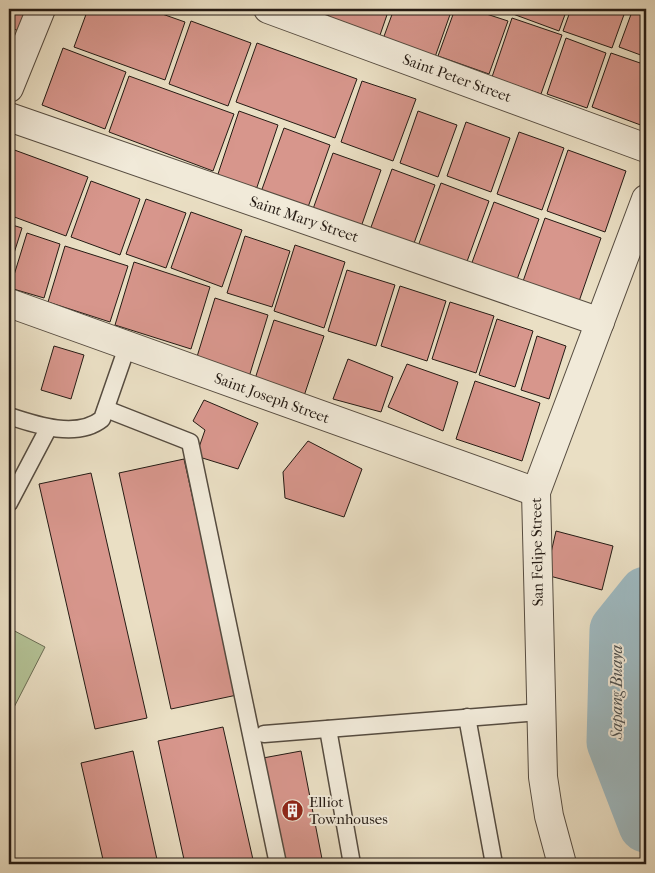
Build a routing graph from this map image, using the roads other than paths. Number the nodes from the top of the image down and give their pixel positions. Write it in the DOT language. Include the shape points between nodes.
graph roads {
  1 [pos="41,9"];
  2 [pos="268,9"];
  3 [pos="9,88"];
  4 [pos="9,117"];
  5 [pos="646,148"];
  6 [pos="646,199"];
  7 [pos="9,303"];
  8 [pos="600,322"];
  9 [pos="127,346"];
  10 [pos="106,409"];
  11 [pos="9,416"];
  12 [pos="48,429"];
  13 [pos="536,492"];
  14 [pos="9,503"];
  15 [pos="540,712"];
  16 [pos="467,717"];
  17 [pos="328,729"];
  18 [pos="264,734"];
  19 [pos="278,864"];
  20 [pos="352,864"];
  21 [pos="494,864"];
  22 [pos="562,864"];
  1 -- 3 [label="street"];
  2 -- 5 [label="street, Saint Peter Street"];
  4 -- 8 [label="street, Saint Mary Street"];
  6 -- 8 [label="street, San Felipe Street"];
  7 -- 9 [label="street, Saint Joseph Street"];
  8 -- 13 [label="street, San Felipe Street"];
  9 -- 10 [label="lane"];
  9 -- 13 [label="street, Saint Joseph Street"];
  10 -- 12 [label="lane" via="102,419 93,426"];
  10 -- 19 [label="lane" via="190,442"];
  11 -- 12 [label="lane"];
  12 -- 14 [label="lane"];
  13 -- 15 [label="street, San Felipe Street"];
  15 -- 16 [label="lane"];
  15 -- 22 [label="street, San Felipe Street" via="543,777"];
  16 -- 17 [label="lane"];
  16 -- 21 [label="lane"];
  17 -- 18 [label="lane"];
  17 -- 20 [label="lane"];
}
